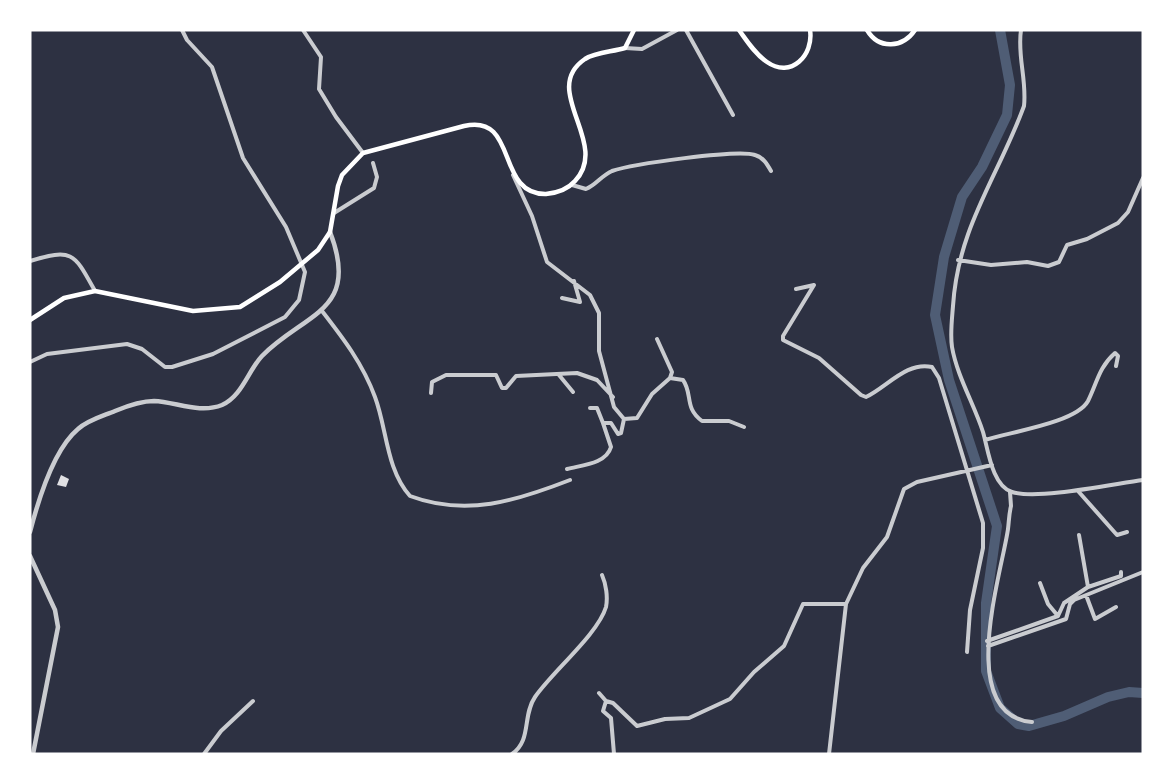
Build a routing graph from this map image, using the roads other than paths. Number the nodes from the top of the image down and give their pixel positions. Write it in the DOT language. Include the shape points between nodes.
graph roads {
  1 [pos="182,30"];
  2 [pos="303,30"];
  3 [pos="634,30"];
  4 [pos="677,30"];
  5 [pos="686,30"];
  6 [pos="739,30"];
  7 [pos="810,30"];
  8 [pos="867,30"];
  9 [pos="915,30"];
  10 [pos="1021,30"];
  11 [pos="625,48"];
  12 [pos="733,115"];
  13 [pos="363,153"];
  14 [pos="373,163"];
  15 [pos="771,171"];
  16 [pos="513,174"];
  17 [pos="1143,178"];
  18 [pos="572,185"];
  19 [pos="334,213"];
  20 [pos="330,232"];
  21 [pos="958,260"];
  22 [pos="30,261"];
  23 [pos="303,263"];
  24 [pos="573,280"];
  25 [pos="796,289"];
  26 [pos="95,291"];
  27 [pos="562,298"];
  28 [pos="322,311"];
  29 [pos="30,320"];
  30 [pos="657,339"];
  31 [pos="30,362"];
  32 [pos="1116,366"];
  33 [pos="558,374"];
  34 [pos="669,378"];
  35 [pos="573,392"];
  36 [pos="431,393"];
  37 [pos="613,398"];
  38 [pos="590,408"];
  39 [pos="624,419"];
  40 [pos="603,423"];
  41 [pos="744,427"];
  42 [pos="985,440"];
  43 [pos="989,465"];
  44 [pos="567,469"];
  45 [pos="970,470"];
  46 [pos="570,480"];
  47 [pos="1143,480"];
  48 [pos="1078,490"];
  49 [pos="1010,492"];
  50 [pos="30,532"];
  51 [pos="1127,532"];
  52 [pos="1078,535"];
  53 [pos="30,556"];
  54 [pos="1121,572"];
  55 [pos="1143,572"];
  56 [pos="602,575"];
  57 [pos="1040,583"];
  58 [pos="1088,587"];
  59 [pos="1086,595"];
  60 [pos="846,604"];
  61 [pos="1116,607"];
  62 [pos="1058,616"];
  63 [pos="987,643"];
  64 [pos="966,652"];
  65 [pos="599,693"];
  66 [pos="253,701"];
  67 [pos="606,701"];
  68 [pos="1032,722"];
  69 [pos="33,754"];
  70 [pos="204,754"];
  71 [pos="512,754"];
  72 [pos="614,754"];
  73 [pos="829,754"];
  1 -- 23 [label="street" via="186,40 212,67 243,158 286,227"];
  2 -- 13 [label="street" via="321,57 319,89"];
  3 -- 11 [label="main road"];
  4 -- 11 [label="street" via="642,49"];
  5 -- 12 [label="street"];
  6 -- 7 [label="main road" via="761,58 782,68 797,64 807,55"];
  8 -- 9 [label="main road" via="875,40 890,45 905,42"];
  10 -- 21 [label="street" via="1024,106"];
  11 -- 18 [label="main road" via="592,55 570,76 570,100 586,148 585,164"];
  13 -- 16 [label="main road" via="477,124 498,136"];
  13 -- 19 [label="main road" via="342,175"];
  14 -- 19 [label="street" via="377,177 374,188"];
  15 -- 18 [label="street" via="762,157 752,153 673,159 613,171 586,189"];
  16 -- 18 [label="main road" via="535,193 552,193"];
  16 -- 24 [label="street" via="547,262"];
  17 -- 21 [label="street" via="1123,218 1093,236 1067,245 1059,262 1048,266 1027,262 991,265"];
  19 -- 20 [label="main road"];
  20 -- 23 [label="main road"];
  20 -- 28 [label="street" via="337,252 338,273 334,292"];
  21 -- 42 [label="street" via="952,347"];
  22 -- 26 [label="street" via="66,254 75,259"];
  23 -- 26 [label="main road" via="252,301 232,309 193,310"];
  23 -- 31 [label="street" via="303,286 292,311 202,359 165,367 142,349 127,344 46,354"];
  24 -- 27 [label="street" via="580,302"];
  24 -- 37 [label="street" via="590,295 599,313 599,351"];
  25 -- 45 [label="street" via="814,285 783,336 785,343 819,358 866,397 906,370 932,367"];
  26 -- 29 [label="main road" via="64,297"];
  28 -- 46 [label="street" via="353,352 368,381 380,410 391,459 410,496 440,504 488,506"];
  28 -- 50 [label="street" via="263,354 239,390 222,405 199,408 142,402 76,430 63,447 44,488"];
  30 -- 34 [label="street" via="672,372"];
  32 -- 42 [label="street" via="1115,353 1101,368 1088,401 1070,414 1049,424"];
  33 -- 35 [label="street"];
  33 -- 36 [label="street" via="516,376 506,388 502,388 496,375 446,375 432,382"];
  33 -- 37 [label="street" via="597,380"];
  34 -- 39 [label="street" via="652,394 637,418"];
  34 -- 41 [label="street" via="683,380 687,385 689,405 702,421"];
  37 -- 39 [label="street" via="617,413"];
  38 -- 40 [label="street" via="597,408"];
  39 -- 40 [label="street" via="618,434 611,423"];
  40 -- 44 [label="street" via="610,451 597,461"];
  42 -- 43 [label="street"];
  43 -- 45 [label="street"];
  43 -- 49 [label="street"];
  45 -- 60 [label="street" via="917,482 904,489 887,537 863,568"];
  45 -- 64 [label="street" via="984,530"];
  47 -- 48 [label="street"];
  48 -- 49 [label="street"];
  48 -- 51 [label="street" via="1117,535"];
  49 -- 63 [label="street" via="1008,529"];
  52 -- 58 [label="street"];
  53 -- 69 [label="street" via="55,610 58,627"];
  54 -- 58 [label="street" via="1121,576"];
  55 -- 59 [label="street"];
  56 -- 71 [label="street" via="605,608 530,705 526,735"];
  57 -- 62 [label="street" via="1048,604"];
  58 -- 62 [label="street" via="1064,603"];
  59 -- 61 [label="street" via="1095,619"];
  59 -- 63 [label="street" via="1070,604 1066,619"];
  60 -- 67 [label="street" via="803,604 780,651 730,699 703,712 637,726"];
  60 -- 73 [label="street"];
  62 -- 63 [label="street"];
  63 -- 68 [label="street" via="997,699 1021,721"];
  65 -- 67 [label="street"];
  66 -- 70 [label="street" via="221,731"];
  67 -- 72 [label="street" via="603,711 610,718"];
}
